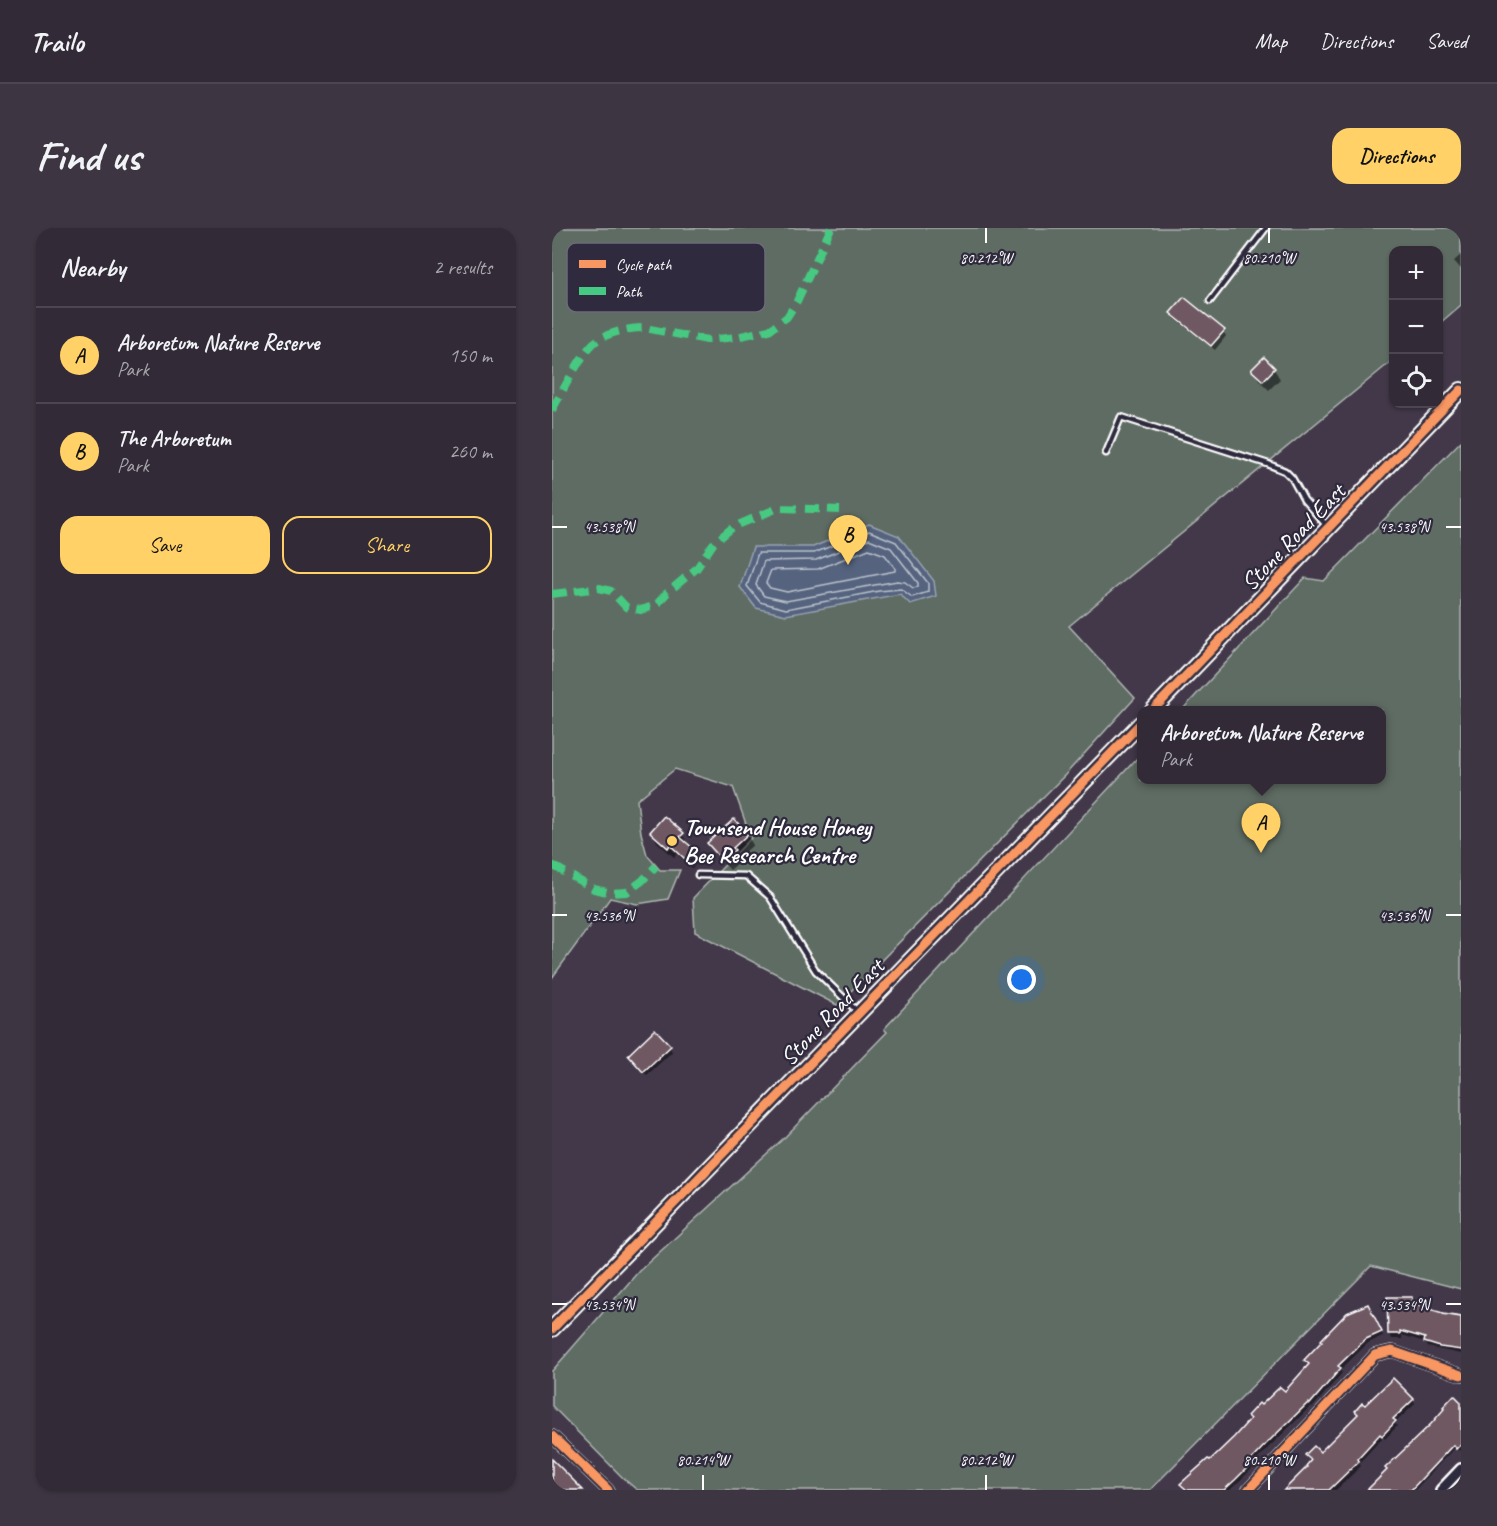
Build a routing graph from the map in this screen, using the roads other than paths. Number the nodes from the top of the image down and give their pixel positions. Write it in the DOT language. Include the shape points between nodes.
graph roads {
  1 [pos="1266,228"];
  2 [pos="1210,301"];
  3 [pos="1461,390"];
  4 [pos="1106,453"];
  5 [pos="1329,528"];
  6 [pos="1158,706"];
  7 [pos="1137,727"];
  8 [pos="698,875"];
  9 [pos="858,1012"];
  10 [pos="552,1329"];
  11 [pos="1461,1375"];
  12 [pos="552,1436"];
  13 [pos="1461,1469"];
  14 [pos="604,1489"];
  15 [pos="1248,1490"];
  16 [pos="1441,1490"];
  1 -- 2 [label="lane"];
  3 -- 5 [label="main road, Stone Road East"];
  4 -- 5 [label="lane" via="1121,417 1268,464 1292,478 1304,500"];
  5 -- 6 [label="main road, Stone Road East"];
  7 -- 9 [label="main road, Stone Road East"];
  8 -- 9 [label="lane" via="746,876 770,897 816,971"];
  9 -- 10 [label="main road, Stone Road East"];
  11 -- 15 [label="street" via="1392,1351 1375,1355"];
  12 -- 14 [label="street"];
  13 -- 16 [label="street"];
}
